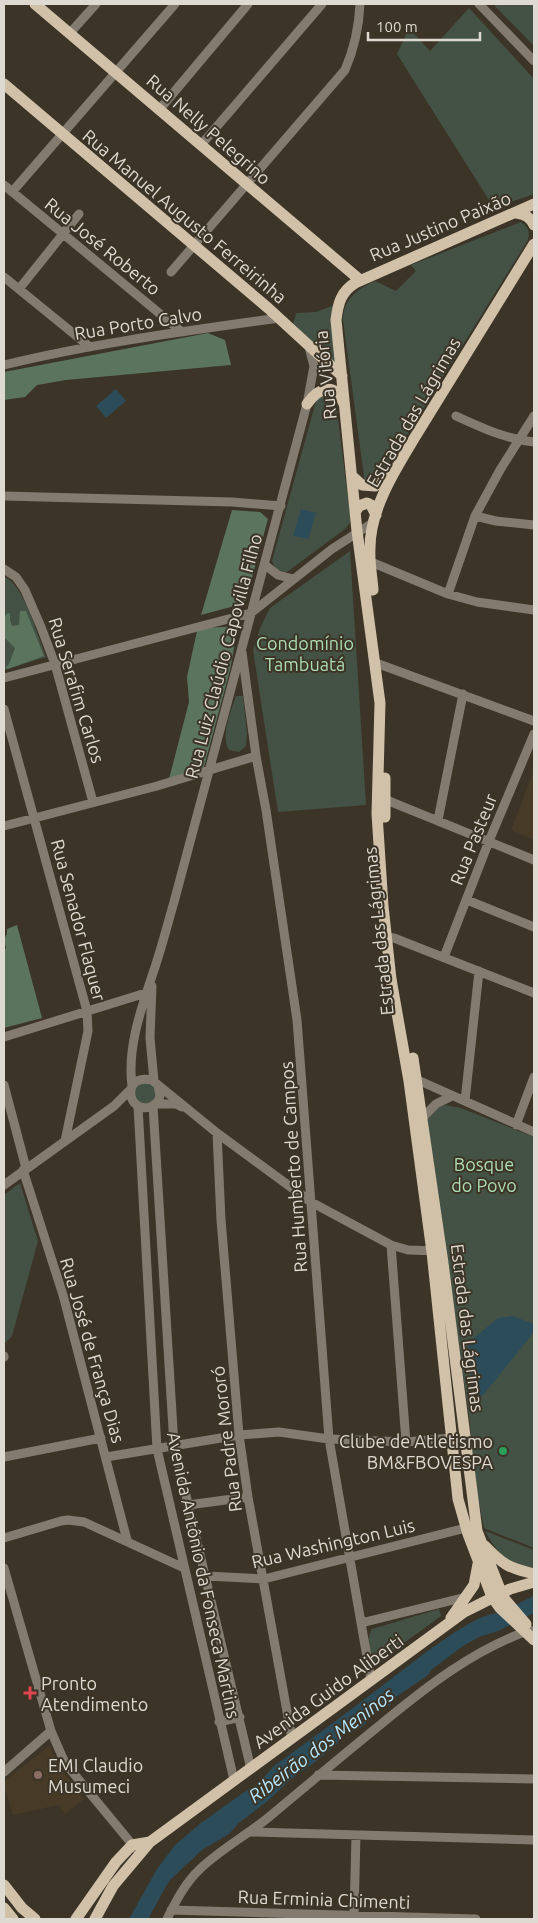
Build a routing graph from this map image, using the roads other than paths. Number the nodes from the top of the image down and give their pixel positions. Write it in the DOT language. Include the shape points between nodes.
graph roads {
  1 [pos="35,4"];
  2 [pos="96,4"];
  3 [pos="175,4"];
  4 [pos="248,4"];
  5 [pos="322,4"];
  6 [pos="360,4"];
  7 [pos="479,4"];
  8 [pos="70,33"];
  9 [pos="534,61"];
  10 [pos="116,72"];
  11 [pos="4,84"];
  12 [pos="159,110"];
  13 [pos="62,134"];
  14 [pos="201,145"];
  15 [pos="246,184"];
  16 [pos="4,185"];
  17 [pos="12,192"];
  18 [pos="534,204"];
  19 [pos="516,213"];
  20 [pos="79,214"];
  21 [pos="534,225"];
  22 [pos="62,234"];
  23 [pos="534,244"];
  24 [pos="193,245"];
  25 [pos="170,272"];
  26 [pos="4,277"];
  27 [pos="360,280"];
  28 [pos="19,289"];
  29 [pos="279,318"];
  30 [pos="182,332"];
  31 [pos="309,345"];
  32 [pos="90,347"];
  33 [pos="4,365"];
  34 [pos="342,376"];
  35 [pos="307,404"];
  36 [pos="346,410"];
  37 [pos="456,416"];
  38 [pos="534,416"];
  39 [pos="517,440"];
  40 [pos="534,442"];
  41 [pos="400,461"];
  42 [pos="352,476"];
  43 [pos="4,496"];
  44 [pos="281,506"];
  45 [pos="356,511"];
  46 [pos="475,516"];
  47 [pos="375,518"];
  48 [pos="534,525"];
  49 [pos="358,531"];
  50 [pos="371,562"];
  51 [pos="264,565"];
  52 [pos="4,569"];
  53 [pos="293,579"];
  54 [pos="448,594"];
  55 [pos="534,610"];
  56 [pos="251,613"];
  57 [pos="242,652"];
  58 [pos="55,664"];
  59 [pos="379,664"];
  60 [pos="4,678"];
  61 [pos="463,694"];
  62 [pos="4,709"];
  63 [pos="534,721"];
  64 [pos="534,734"];
  65 [pos="256,756"];
  66 [pos="210,770"];
  67 [pos="381,797"];
  68 [pos="94,802"];
  69 [pos="35,817"];
  70 [pos="438,820"];
  71 [pos="4,826"];
  72 [pos="489,841"];
  73 [pos="534,860"];
  74 [pos="467,900"];
  75 [pos="534,927"];
  76 [pos="390,937"];
  77 [pos="444,957"];
  78 [pos="479,971"];
  79 [pos="148,992"];
  80 [pos="534,993"];
  81 [pos="87,1011"];
  82 [pos="138,1021"];
  83 [pos="151,1021"];
  84 [pos="4,1037"];
  85 [pos="534,1077"];
  86 [pos="413,1078"];
  87 [pos="156,1083"];
  88 [pos="4,1085"];
  89 [pos="131,1088"];
  90 [pos="452,1096"];
  91 [pos="465,1101"];
  92 [pos="137,1105"];
  93 [pos="154,1105"];
  94 [pos="114,1106"];
  95 [pos="192,1112"];
  96 [pos="422,1118"];
  97 [pos="516,1125"];
  98 [pos="534,1132"];
  99 [pos="217,1133"];
  100 [pos="65,1141"];
  101 [pos="25,1169"];
  102 [pos="4,1185"];
  103 [pos="311,1202"];
  104 [pos="391,1244"];
  105 [pos="436,1251"];
  106 [pos="239,1435"];
  107 [pos="102,1438"];
  108 [pos="451,1438"];
  109 [pos="329,1439"];
  110 [pos="406,1442"];
  111 [pos="174,1445"];
  112 [pos="156,1449"];
  113 [pos="4,1457"];
  114 [pos="106,1457"];
  115 [pos="248,1497"];
  116 [pos="188,1505"];
  117 [pos="466,1528"];
  118 [pos="4,1538"];
  119 [pos="479,1539"];
  120 [pos="127,1540"];
  121 [pos="348,1558"];
  122 [pos="479,1562"];
  123 [pos="4,1568"];
  124 [pos="184,1568"];
  125 [pos="534,1574"];
  126 [pos="206,1576"];
  127 [pos="264,1579"];
  128 [pos="534,1582"];
  129 [pos="496,1595"];
  130 [pos="466,1597"];
  131 [pos="361,1623"];
  132 [pos="444,1627"];
  133 [pos="528,1632"];
  134 [pos="371,1680"];
  135 [pos="240,1717"];
  136 [pos="219,1722"];
  137 [pos="51,1732"];
  138 [pos="292,1739"];
  139 [pos="251,1769"];
  140 [pos="4,1772"];
  141 [pos="318,1775"];
  142 [pos="534,1779"];
  143 [pos="234,1780"];
  144 [pos="251,1832"];
  145 [pos="356,1835"];
  146 [pos="534,1840"];
  147 [pos="136,1849"];
  148 [pos="4,1885"];
  149 [pos="4,1908"];
  150 [pos="171,1910"];
  151 [pos="354,1916"];
  152 [pos="12,1919"];
  153 [pos="35,1919"];
  154 [pos="76,1919"];
  155 [pos="95,1919"];
  156 [pos="166,1919"];
  157 [pos="476,1919"];
  1 -- 8 [label="main road, Rua Nelly Pelegrino"];
  2 -- 8 [label="street"];
  3 -- 10 [label="street"];
  4 -- 12 [label="street"];
  5 -- 14 [label="street"];
  6 -- 15 [label="street" via="356,36 344,70"];
  7 -- 9 [label="street"];
  8 -- 10 [label="main road, Rua Nelly Pelegrino"];
  10 -- 12 [label="main road, Rua Nelly Pelegrino"];
  10 -- 13 [label="street"];
  11 -- 13 [label="main road, Rua Manuel Augusto Ferreirinha"];
  12 -- 14 [label="main road, Rua Nelly Pelegrino"];
  13 -- 17 [label="street"];
  13 -- 24 [label="main road, Rua Manuel Augusto Ferreirinha"];
  14 -- 15 [label="main road, Rua Nelly Pelegrino"];
  15 -- 24 [label="street"];
  15 -- 27 [label="main road, Rua Nelly Pelegrino"];
  16 -- 17 [label="street, Rua José Roberto"];
  17 -- 22 [label="street, Rua José Roberto"];
  18 -- 19 [label="main road, Rua Justino Paixão"];
  19 -- 21 [label="main road" via="529,217"];
  19 -- 27 [label="main road, Rua Justino Paixão"];
  20 -- 22 [label="street"];
  22 -- 28 [label="street"];
  22 -- 30 [label="street, Rua José Roberto"];
  23 -- 41 [label="main road, Estrada das Lágrimas"];
  24 -- 25 [label="street"];
  24 -- 29 [label="main road, Rua Manuel Augusto Ferreirinha"];
  26 -- 28 [label="street"];
  27 -- 34 [label="main road, Rua Vitória" via="344,293 337,310"];
  28 -- 32 [label="street"];
  29 -- 30 [label="street, Rua Porto Calvo"];
  29 -- 31 [label="main road, Rua Manuel Augusto Ferreirinha"];
  30 -- 32 [label="street, Rua Porto Calvo"];
  31 -- 34 [label="main road, Rua Manuel Augusto Ferreirinha"];
  31 -- 35 [label="street, Rua Luiz Claúdio Capovilla Filho" via="314,366"];
  32 -- 33 [label="street, Rua Porto Calvo"];
  34 -- 36 [label="main road, Rua Vitória"];
  35 -- 36 [label="main road" via="320,390 326,389 338,394"];
  35 -- 44 [label="street, Rua Luiz Claúdio Capovilla Filho"];
  36 -- 42 [label="main road, Rua Vitória"];
  37 -- 39 [label="street"];
  38 -- 39 [label="street"];
  39 -- 40 [label="street"];
  39 -- 46 [label="street"];
  41 -- 42 [label="main road" via="375,486 362,485"];
  41 -- 47 [label="main road, Estrada das Lágrimas"];
  42 -- 45 [label="main road, Estrada das Lágrimas"];
  43 -- 44 [label="street"];
  44 -- 51 [label="street, Rua Luiz Claúdio Capovilla Filho"];
  45 -- 47 [label="main road" via="367,503 371,505"];
  45 -- 49 [label="main road, Estrada das Lágrimas"];
  46 -- 48 [label="street"];
  46 -- 54 [label="street"];
  47 -- 49 [label="street"];
  47 -- 50 [label="main road, Estrada das Lágrimas"];
  49 -- 53 [label="street"];
  49 -- 59 [label="main road, Estrada das Lágrimas"];
  50 -- 54 [label="street"];
  50 -- 59 [label="main road, Estrada das Lágrimas"];
  51 -- 53 [label="street"];
  51 -- 56 [label="street, Rua Luiz Claúdio Capovilla Filho"];
  52 -- 58 [label="street, Rua Serafim Carlos" via="16,577 25,590"];
  53 -- 56 [label="street"];
  54 -- 55 [label="street" via="477,602"];
  56 -- 57 [label="street, Rua Luiz Claúdio Capovilla Filho"];
  56 -- 58 [label="street"];
  57 -- 65 [label="street, Rua Humberto de Campos"];
  57 -- 66 [label="street, Rua Luiz Claúdio Capovilla Filho"];
  58 -- 60 [label="street"];
  58 -- 68 [label="street, Rua Serafim Carlos"];
  59 -- 61 [label="street"];
  59 -- 67 [label="main road, Estrada das Lágrimas" via="386,709"];
  61 -- 63 [label="street"];
  61 -- 70 [label="street"];
  62 -- 69 [label="street, Rua Senador Flaquer"];
  64 -- 72 [label="street, Rua Pasteur"];
  65 -- 66 [label="street"];
  65 -- 103 [label="street, Rua Humberto de Campos" via="298,1020"];
  66 -- 68 [label="street"];
  66 -- 79 [label="street, Rua Luiz Claúdio Capovilla Filho"];
  67 -- 70 [label="street"];
  67 -- 76 [label="main road, Estrada das Lágrimas" via="380,867"];
  68 -- 69 [label="street"];
  69 -- 71 [label="street"];
  69 -- 81 [label="street, Rua Senador Flaquer"];
  70 -- 72 [label="street"];
  72 -- 73 [label="street"];
  72 -- 74 [label="street, Rua Pasteur"];
  74 -- 75 [label="street"];
  74 -- 77 [label="street, Rua Pasteur"];
  76 -- 77 [label="street"];
  76 -- 86 [label="main road, Estrada das Lágrimas" via="390,979"];
  77 -- 78 [label="street"];
  78 -- 80 [label="street"];
  78 -- 91 [label="street"];
  79 -- 81 [label="street"];
  79 -- 82 [label="street, Rua Luiz Claúdio Capovilla Filho"];
  79 -- 83 [label="street, Rua Luiz Claúdio Capovilla Filho"];
  81 -- 84 [label="street"];
  81 -- 100 [label="street, Rua Senador Flaquer" via="88,1031"];
  82 -- 83 [label="street"];
  82 -- 89 [label="street, Rua Luiz Claúdio Capovilla Filho" via="130,1060"];
  83 -- 87 [label="street, Rua Luiz Claúdio Capovilla Filho" via="152,1070"];
  85 -- 97 [label="street"];
  86 -- 90 [label="street"];
  86 -- 96 [label="main road, Estrada das Lágrimas"];
  86 -- 105 [label="main road, Estrada das Lágrimas"];
  87 -- 89 [label="street" via="140,1079"];
  87 -- 93 [label="street" via="160,1096"];
  87 -- 95 [label="street"];
  88 -- 101 [label="street, Rua José de França Dias"];
  89 -- 92 [label="street" via="131,1098"];
  89 -- 94 [label="street"];
  90 -- 91 [label="street"];
  90 -- 96 [label="street" via="436,1104"];
  91 -- 97 [label="street"];
  92 -- 93 [label="street" via="147,1108"];
  92 -- 94 [label="street"];
  92 -- 112 [label="street, Avenida Antônio da Fonseca Martins"];
  93 -- 95 [label="street" via="176,1104"];
  93 -- 111 [label="street, Avenida Antônio da Fonseca Martins"];
  94 -- 100 [label="street"];
  95 -- 99 [label="street"];
  96 -- 105 [label="main road, Estrada das Lágrimas"];
  97 -- 98 [label="street"];
  99 -- 103 [label="street"];
  99 -- 106 [label="street, Rua Padre Mororó"];
  100 -- 101 [label="street"];
  101 -- 102 [label="street"];
  101 -- 107 [label="street, Rua José de França Dias"];
  103 -- 104 [label="street"];
  103 -- 109 [label="street, Rua Humberto de Campos"];
  104 -- 105 [label="street" via="408,1250"];
  104 -- 110 [label="street"];
  105 -- 108 [label="main road, Estrada das Lágrimas"];
  105 -- 119 [label="main road, Estrada das Lágrimas"];
  106 -- 109 [label="street" via="279,1432"];
  106 -- 111 [label="street"];
  106 -- 115 [label="street, Rua Padre Mororó"];
  107 -- 113 [label="street"];
  107 -- 114 [label="street, Rua José de França Dias"];
  108 -- 110 [label="street"];
  108 -- 117 [label="main road, Estrada das Lágrimas" via="458,1499"];
  109 -- 110 [label="street"];
  109 -- 121 [label="street, Rua Humberto de Campos"];
  111 -- 112 [label="street"];
  111 -- 116 [label="street, Avenida Antônio da Fonseca Martins"];
  112 -- 114 [label="street"];
  112 -- 124 [label="street, Avenida Antônio da Fonseca Martins"];
  114 -- 120 [label="street, Rua José de França Dias"];
  115 -- 116 [label="street"];
  115 -- 127 [label="street, Rua Padre Mororó"];
  116 -- 126 [label="street, Avenida Antônio da Fonseca Martins"];
  117 -- 121 [label="street, Rua Washington Luis"];
  117 -- 122 [label="main road, Estrada das Lágrimas"];
  118 -- 120 [label="street" via="68,1520 84,1522"];
  119 -- 125 [label="main road" via="510,1568"];
  119 -- 129 [label="main road, Estrada das Lágrimas"];
  120 -- 124 [label="street"];
  121 -- 127 [label="street, Rua Washington Luis"];
  121 -- 131 [label="street, Rua Humberto de Campos"];
  122 -- 129 [label="main road, Estrada das Lágrimas"];
  122 -- 130 [label="main road" via="476,1579"];
  123 -- 137 [label="street"];
  124 -- 136 [label="street, Avenida Antônio da Fonseca Martins"];
  126 -- 127 [label="street, Rua Washington Luis"];
  126 -- 135 [label="street, Avenida Antônio da Fonseca Martins"];
  127 -- 138 [label="street, Rua Padre Mororó"];
  128 -- 129 [label="main road, Avenida Guido Aliberti"];
  129 -- 132 [label="main road, Avenida Guido Aliberti"];
  129 -- 133 [label="main road, Estrada das Lágrimas"];
  130 -- 131 [label="street"];
  130 -- 132 [label="main road"];
  131 -- 134 [label="street, Rua Humberto de Campos"];
  132 -- 134 [label="main road, Avenida Guido Aliberti"];
  133 -- 141 [label="street" via="490,1647 455,1668 411,1699"];
  134 -- 138 [label="main road, Avenida Guido Aliberti"];
  135 -- 136 [label="street"];
  135 -- 139 [label="street, Avenida Antônio da Fonseca Martins"];
  136 -- 143 [label="street, Avenida Antônio da Fonseca Martins"];
  137 -- 140 [label="street"];
  137 -- 147 [label="street" via="65,1764"];
  138 -- 139 [label="main road, Avenida Guido Aliberti"];
  139 -- 143 [label="main road, Avenida Guido Aliberti"];
  141 -- 142 [label="street"];
  141 -- 144 [label="street"];
  143 -- 147 [label="main road, Avenida Guido Aliberti"];
  144 -- 145 [label="street"];
  144 -- 150 [label="street" via="199,1870"];
  145 -- 146 [label="street"];
  145 -- 151 [label="street"];
  147 -- 154 [label="main road" via="110,1870"];
  147 -- 155 [label="main road"];
  148 -- 153 [label="main road"];
  149 -- 152 [label="main road"];
  150 -- 151 [label="street, Rua Erminia Chimenti"];
  150 -- 156 [label="street"];
  151 -- 157 [label="street, Rua Erminia Chimenti"];
}
